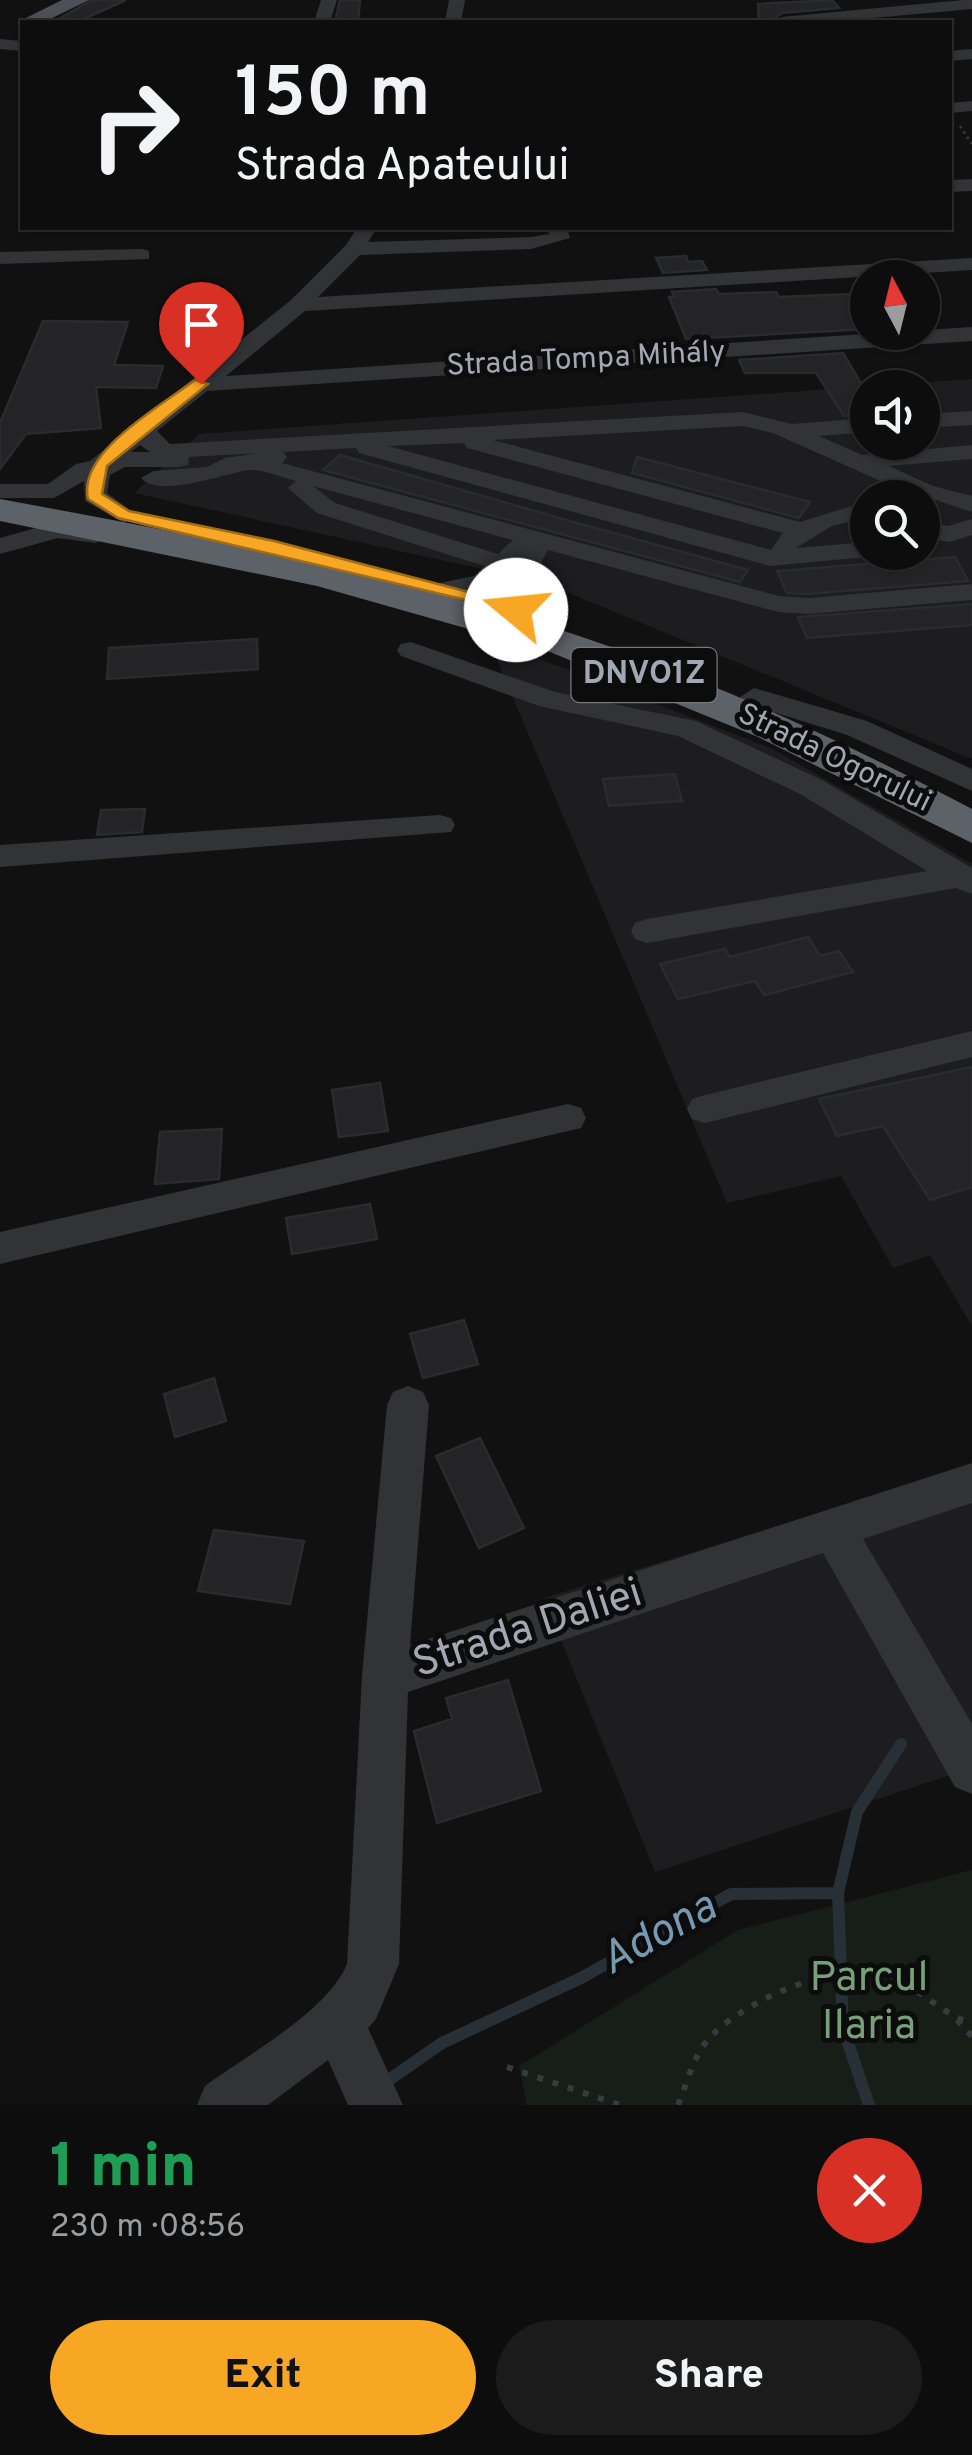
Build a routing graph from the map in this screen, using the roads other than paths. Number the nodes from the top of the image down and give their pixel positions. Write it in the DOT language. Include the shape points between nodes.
graph roads {
  1 [pos="79,0"];
  2 [pos="972,4"];
  3 [pos="40,20"];
  4 [pos="803,20"];
  5 [pos="18,31"];
  6 [pos="0,44"];
  7 [pos="367,230"];
  8 [pos="558,230"];
  9 [pos="354,249"];
  10 [pos="142,255"];
  11 [pos="0,258"];
  12 [pos="972,264"];
  13 [pos="300,305"];
  14 [pos="972,334"];
  15 [pos="201,384"];
  16 [pos="972,418"];
  17 [pos="940,420"];
  18 [pos="637,424"];
  19 [pos="850,426"];
  20 [pos="143,428"];
  21 [pos="517,431"];
  22 [pos="788,431"];
  23 [pos="446,435"];
  24 [pos="345,442"];
  25 [pos="972,452"];
  26 [pos="254,454"];
  27 [pos="102,462"];
  28 [pos="855,462"];
  29 [pos="299,463"];
  30 [pos="585,474"];
  31 [pos="873,480"];
  32 [pos="889,480"];
  33 [pos="0,492"];
  34 [pos="940,494"];
  35 [pos="565,506"];
  36 [pos="0,510"];
  37 [pos="850,512"];
  38 [pos="124,514"];
  39 [pos="963,520"];
  40 [pos="801,530"];
  41 [pos="940,541"];
  42 [pos="534,542"];
  43 [pos="164,544"];
  44 [pos="0,546"];
  45 [pos="850,551"];
  46 [pos="770,558"];
  47 [pos="504,564"];
  48 [pos="449,589"];
  49 [pos="972,592"];
  50 [pos="516,610"];
  51 [pos="412,650"];
  52 [pos="754,697"];
  53 [pos="972,781"];
  54 [pos="972,805"];
  55 [pos="440,826"];
  56 [pos="972,828"];
  57 [pos="0,856"];
  58 [pos="966,879"];
  59 [pos="648,931"];
  60 [pos="972,1044"];
  61 [pos="705,1109"];
  62 [pos="568,1118"];
  63 [pos="0,1248"];
  64 [pos="408,1406"];
  65 [pos="972,1483"];
  66 [pos="834,1531"];
  67 [pos="385,1676"];
  68 [pos="972,1770"];
  69 [pos="337,2021"];
  70 [pos="224,2105"];
  71 [pos="376,2105"];
  1 -- 3 [label="main road"];
  2 -- 4 [label="street"];
  5 -- 6 [label="street"];
  7 -- 9 [label="street"];
  8 -- 9 [label="street" via="560,238 531,243"];
  9 -- 13 [label="street"];
  10 -- 11 [label="street"];
  12 -- 13 [label="street"];
  13 -- 15 [label="street"];
  14 -- 15 [label="street, Strada Tompa Mihály"];
  15 -- 20 [label="street"];
  16 -- 17 [label="street"];
  18 -- 21 [label="street"];
  18 -- 22 [label="street" via="743,419"];
  18 -- 30 [label="street" via="604,444"];
  19 -- 22 [label="street"];
  20 -- 26 [label="street" via="150,443 166,451"];
  20 -- 27 [label="street"];
  21 -- 23 [label="street"];
  21 -- 30 [label="street" via="550,441"];
  22 -- 28 [label="street"];
  23 -- 24 [label="street"];
  23 -- 30 [label="street"];
  24 -- 26 [label="street"];
  24 -- 29 [label="street"];
  24 -- 35 [label="street"];
  25 -- 28 [label="street"];
  26 -- 27 [label="street" via="208,474 158,478 124,476"];
  26 -- 29 [label="street"];
  27 -- 33 [label="street" via="54,491"];
  27 -- 38 [label="street" via="94,496"];
  28 -- 31 [label="street"];
  28 -- 32 [label="street"];
  29 -- 42 [label="street"];
  29 -- 47 [label="street" via="302,490 326,508"];
  30 -- 35 [label="street"];
  30 -- 40 [label="street"];
  33 -- 38 [label="highway, Strada Ogorului / DNVO1Z"];
  34 -- 39 [label="street" via="950,494"];
  35 -- 42 [label="street"];
  35 -- 46 [label="street"];
  36 -- 43 [label="highway, Strada Ogorului / DNVO1Z"];
  37 -- 40 [label="street"];
  38 -- 48 [label="highway, Strada Ogorului / DNVO1Z"];
  39 -- 41 [label="street"];
  40 -- 46 [label="street"];
  42 -- 47 [label="street"];
  42 -- 49 [label="street" via="790,606"];
  42 -- 50 [label="street" via="512,592"];
  43 -- 44 [label="street" via="56,530"];
  43 -- 56 [label="highway, Strada Ogorului / DNVO1Z" via="423,601 581,650 805,742"];
  45 -- 46 [label="street"];
  47 -- 48 [label="street" via="483,582"];
  48 -- 50 [label="highway, Strada Ogorului / DNVO1Z"];
  50 -- 52 [label="highway, Strada Ogorului / DNVO1Z"];
  51 -- 58 [label="street" via="549,700 686,728 811,787"];
  52 -- 53 [label="street" via="858,728"];
  52 -- 54 [label="highway, Strada Ogorului / DNVO1Z"];
  55 -- 57 [label="street"];
  58 -- 59 [label="street"];
  60 -- 61 [label="street"];
  62 -- 63 [label="street"];
  64 -- 67 [label="street"];
  65 -- 66 [label="street, Strada Daliei"];
  66 -- 67 [label="street, Strada Daliei"];
  66 -- 68 [label="street"];
  67 -- 69 [label="street, Strada Daliei" via="373,1964 358,2001"];
  69 -- 70 [label="street, Strada Daliei"];
  69 -- 71 [label="street"];
}
